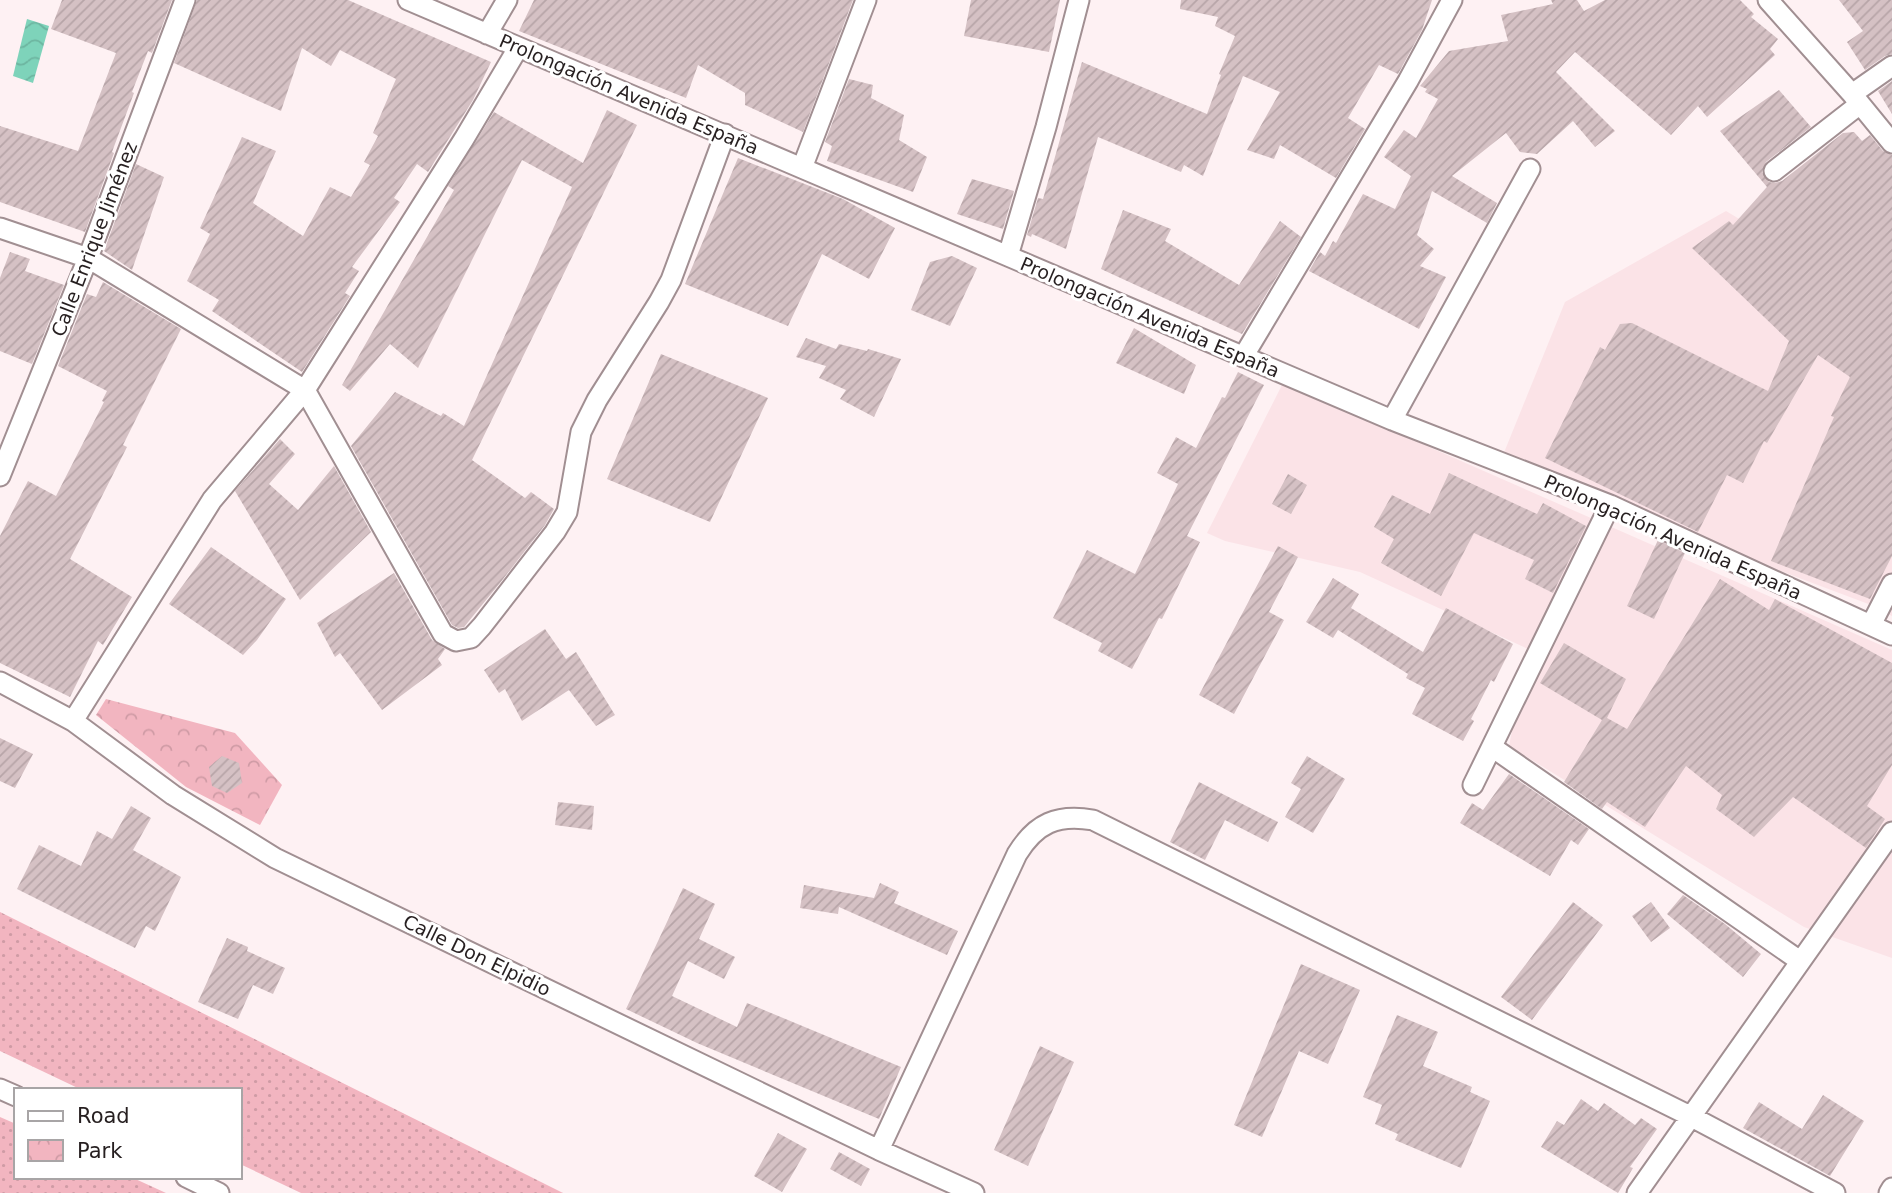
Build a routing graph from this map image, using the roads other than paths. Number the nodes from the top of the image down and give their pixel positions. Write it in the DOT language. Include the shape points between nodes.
graph roads {
  1 [pos="185,0"];
  2 [pos="408,0"];
  3 [pos="507,0"];
  4 [pos="866,0"];
  5 [pos="1079,0"];
  6 [pos="1452,0"];
  7 [pos="1768,0"];
  8 [pos="487,34"];
  9 [pos="518,48"];
  10 [pos="1892,65"];
  11 [pos="1856,99"];
  12 [pos="725,134"];
  13 [pos="1892,143"];
  14 [pos="802,167"];
  15 [pos="1530,169"];
  16 [pos="1774,171"];
  17 [pos="0,228"];
  18 [pos="1008,256"];
  19 [pos="88,258"];
  20 [pos="1243,357"];
  21 [pos="305,390"];
  22 [pos="1392,420"];
  23 [pos="0,476"];
  24 [pos="1610,505"];
  25 [pos="1892,584"];
  26 [pos="1871,625"];
  27 [pos="1892,635"];
  28 [pos="0,682"];
  29 [pos="73,721"];
  30 [pos="1492,747"];
  31 [pos="1473,785"];
  32 [pos="1892,832"];
  33 [pos="1800,961"];
  34 [pos="1690,1116"];
  35 [pos="879,1150"];
  36 [pos="190,1179"];
  37 [pos="1892,1188"];
  38 [pos="219,1193"];
  39 [pos="974,1193"];
  40 [pos="1637,1193"];
  41 [pos="1835,1193"];
  42 [pos="1889,1193"];
  1 -- 19 [label="street, Calle Enrique Jiménez"];
  2 -- 8 [label="street, Prolongación Avenida España"];
  3 -- 8 [label="street"];
  4 -- 14 [label="street"];
  5 -- 18 [label="street"];
  6 -- 20 [label="street"];
  7 -- 11 [label="street"];
  8 -- 9 [label="street, Prolongación Avenida España"];
  9 -- 12 [label="street, Prolongación Avenida España"];
  9 -- 21 [label="street"];
  10 -- 11 [label="street"];
  11 -- 13 [label="street"];
  11 -- 16 [label="street"];
  12 -- 14 [label="street, Prolongación Avenida España"];
  12 -- 21 [label="street" via="671,280 581,432 567,512 471,638 456,641 443,634"];
  14 -- 18 [label="street, Prolongación Avenida España"];
  15 -- 22 [label="street"];
  17 -- 19 [label="street"];
  18 -- 20 [label="street, Prolongación Avenida España"];
  19 -- 21 [label="street"];
  19 -- 23 [label="street, Calle Enrique Jiménez"];
  20 -- 22 [label="street, Prolongación Avenida España"];
  21 -- 29 [label="street" via="212,500"];
  22 -- 24 [label="street, Prolongación Avenida España"];
  24 -- 26 [label="street, Prolongación Avenida España"];
  24 -- 30 [label="street"];
  25 -- 26 [label="street"];
  26 -- 27 [label="street, Prolongación Avenida España"];
  28 -- 29 [label="street, Calle Don Elpidio"];
  29 -- 35 [label="street, Calle Don Elpidio" via="173,795 275,858"];
  30 -- 31 [label="street"];
  30 -- 33 [label="street"];
  32 -- 33 [label="street"];
  33 -- 34 [label="street"];
  34 -- 35 [label="street" via="1093,820 1075,817 1040,827 1017,854"];
  34 -- 40 [label="street"];
  34 -- 41 [label="street"];
  35 -- 39 [label="street, Calle Don Elpidio"];
  36 -- 38 [label="street"];
  37 -- 42 [label="street"];
}
